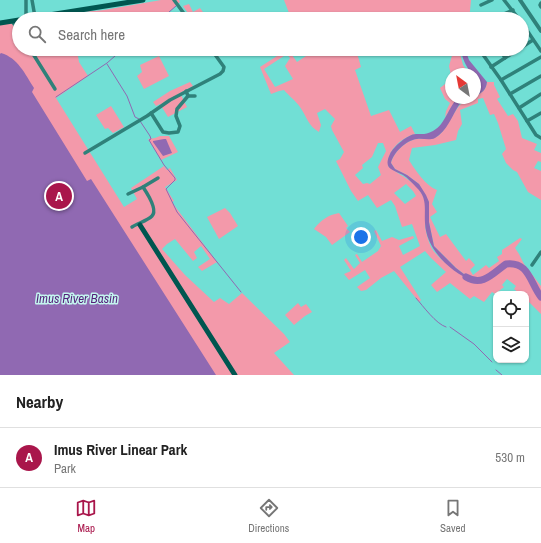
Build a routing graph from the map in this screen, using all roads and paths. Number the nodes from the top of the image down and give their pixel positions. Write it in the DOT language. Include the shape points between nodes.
graph roads {
  1 [pos="26,0"];
  2 [pos="32,0"];
  3 [pos="143,0"];
  4 [pos="174,0"];
  5 [pos="492,0"];
  6 [pos="504,0"];
  7 [pos="520,0"];
  8 [pos="541,3"];
  9 [pos="481,5"];
  10 [pos="541,7"];
  11 [pos="513,10"];
  12 [pos="25,12"];
  13 [pos="34,12"];
  14 [pos="67,12"];
  15 [pos="183,12"];
  16 [pos="510,12"];
  17 [pos="528,12"];
  18 [pos="529,13"];
  19 [pos="12,21"];
  20 [pos="0,23"];
  21 [pos="541,31"];
  22 [pos="529,34"];
  23 [pos="533,40"];
  24 [pos="529,43"];
  25 [pos="541,51"];
  26 [pos="34,56"];
  27 [pos="216,56"];
  28 [pos="484,56"];
  29 [pos="508,56"];
  30 [pos="541,57"];
  31 [pos="505,58"];
  32 [pos="491,67"];
  33 [pos="541,76"];
  34 [pos="501,80"];
  35 [pos="55,89"];
  36 [pos="186,91"];
  37 [pos="510,94"];
  38 [pos="541,94"];
  39 [pos="188,96"];
  40 [pos="195,96"];
  41 [pos="518,108"];
  42 [pos="151,113"];
  43 [pos="541,113"];
  44 [pos="527,121"];
  45 [pos="541,132"];
  46 [pos="536,135"];
  47 [pos="541,138"];
  48 [pos="85,153"];
  49 [pos="158,178"];
  50 [pos="143,187"];
  51 [pos="128,194"];
  52 [pos="140,225"];
  53 [pos="132,227"];
  54 [pos="541,254"];
  55 [pos="532,265"];
  56 [pos="235,375"];
  1 -- 12 [label="street"];
  2 -- 13 [label="street"];
  3 -- 14 [label="main road"];
  4 -- 15 [label="street"];
  5 -- 9 [label="street"];
  6 -- 11 [label="street"];
  7 -- 17 [label="street"];
  8 -- 10 [label="street"];
  11 -- 16 [label="street"];
  18 -- 21 [label="street"];
  19 -- 20 [label="main road"];
  22 -- 23 [label="street"];
  23 -- 24 [label="street"];
  23 -- 25 [label="street"];
  26 -- 35 [label="street"];
  27 -- 36 [label="street" via="222,63 223,71"];
  28 -- 32 [label="street"];
  29 -- 31 [label="street"];
  30 -- 34 [label="street"];
  31 -- 32 [label="street"];
  32 -- 34 [label="street"];
  33 -- 37 [label="street"];
  34 -- 37 [label="street"];
  36 -- 39 [label="street"];
  36 -- 42 [label="street"];
  37 -- 41 [label="street"];
  38 -- 41 [label="street"];
  39 -- 40 [label="street"];
  39 -- 42 [label="street" via="176,109 180,126 178,132 163,132"];
  41 -- 44 [label="street"];
  42 -- 48 [label="street"];
  43 -- 44 [label="street"];
  44 -- 46 [label="street"];
  45 -- 46 [label="street"];
  46 -- 47 [label="street"];
  49 -- 50 [label="street"];
  50 -- 51 [label="street"];
  50 -- 53 [label="street" via="154,213"];
  52 -- 56 [label="main road"];
  54 -- 55 [label="street"];
}
